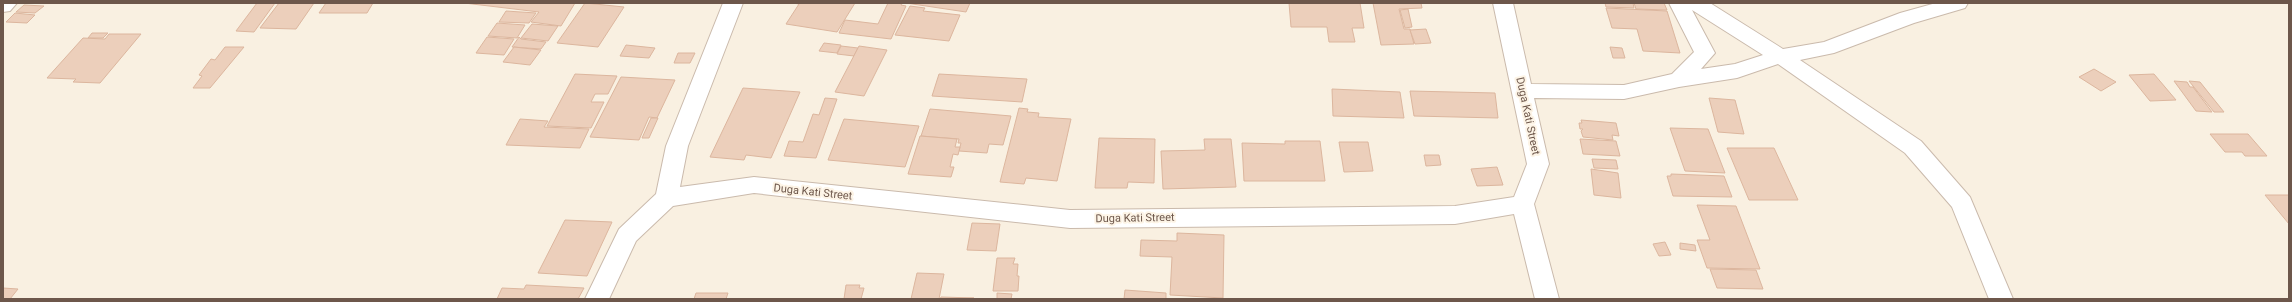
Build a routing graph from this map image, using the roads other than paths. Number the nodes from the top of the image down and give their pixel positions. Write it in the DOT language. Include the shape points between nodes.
graph roads {
  1 [pos="7,3"];
  2 [pos="733,3"];
  3 [pos="1503,3"];
  4 [pos="1679,3"];
  5 [pos="1696,3"];
  6 [pos="1958,3"];
  7 [pos="3,6"];
  8 [pos="1780,56"];
  9 [pos="1679,80"];
  10 [pos="1523,91"];
  11 [pos="667,198"];
  12 [pos="1524,204"];
  13 [pos="597,299"];
  14 [pos="1546,299"];
  15 [pos="2001,299"];
  1 -- 7 [label="street"];
  2 -- 11 [label="street" via="677,146"];
  3 -- 10 [label="street, Duga Kati Street"];
  4 -- 9 [label="street" via="1705,53"];
  5 -- 8 [label="street"];
  6 -- 8 [label="street" via="1907,18 1827,48"];
  8 -- 9 [label="street" via="1737,71"];
  8 -- 15 [label="street" via="1913,146 1962,203"];
  9 -- 10 [label="street" via="1624,92"];
  10 -- 12 [label="street, Duga Kati Street" via="1538,164"];
  11 -- 12 [label="street, Duga Kati Street" via="754,185 1070,219 1455,215"];
  11 -- 13 [label="street" via="627,235"];
  12 -- 14 [label="street"];
}
